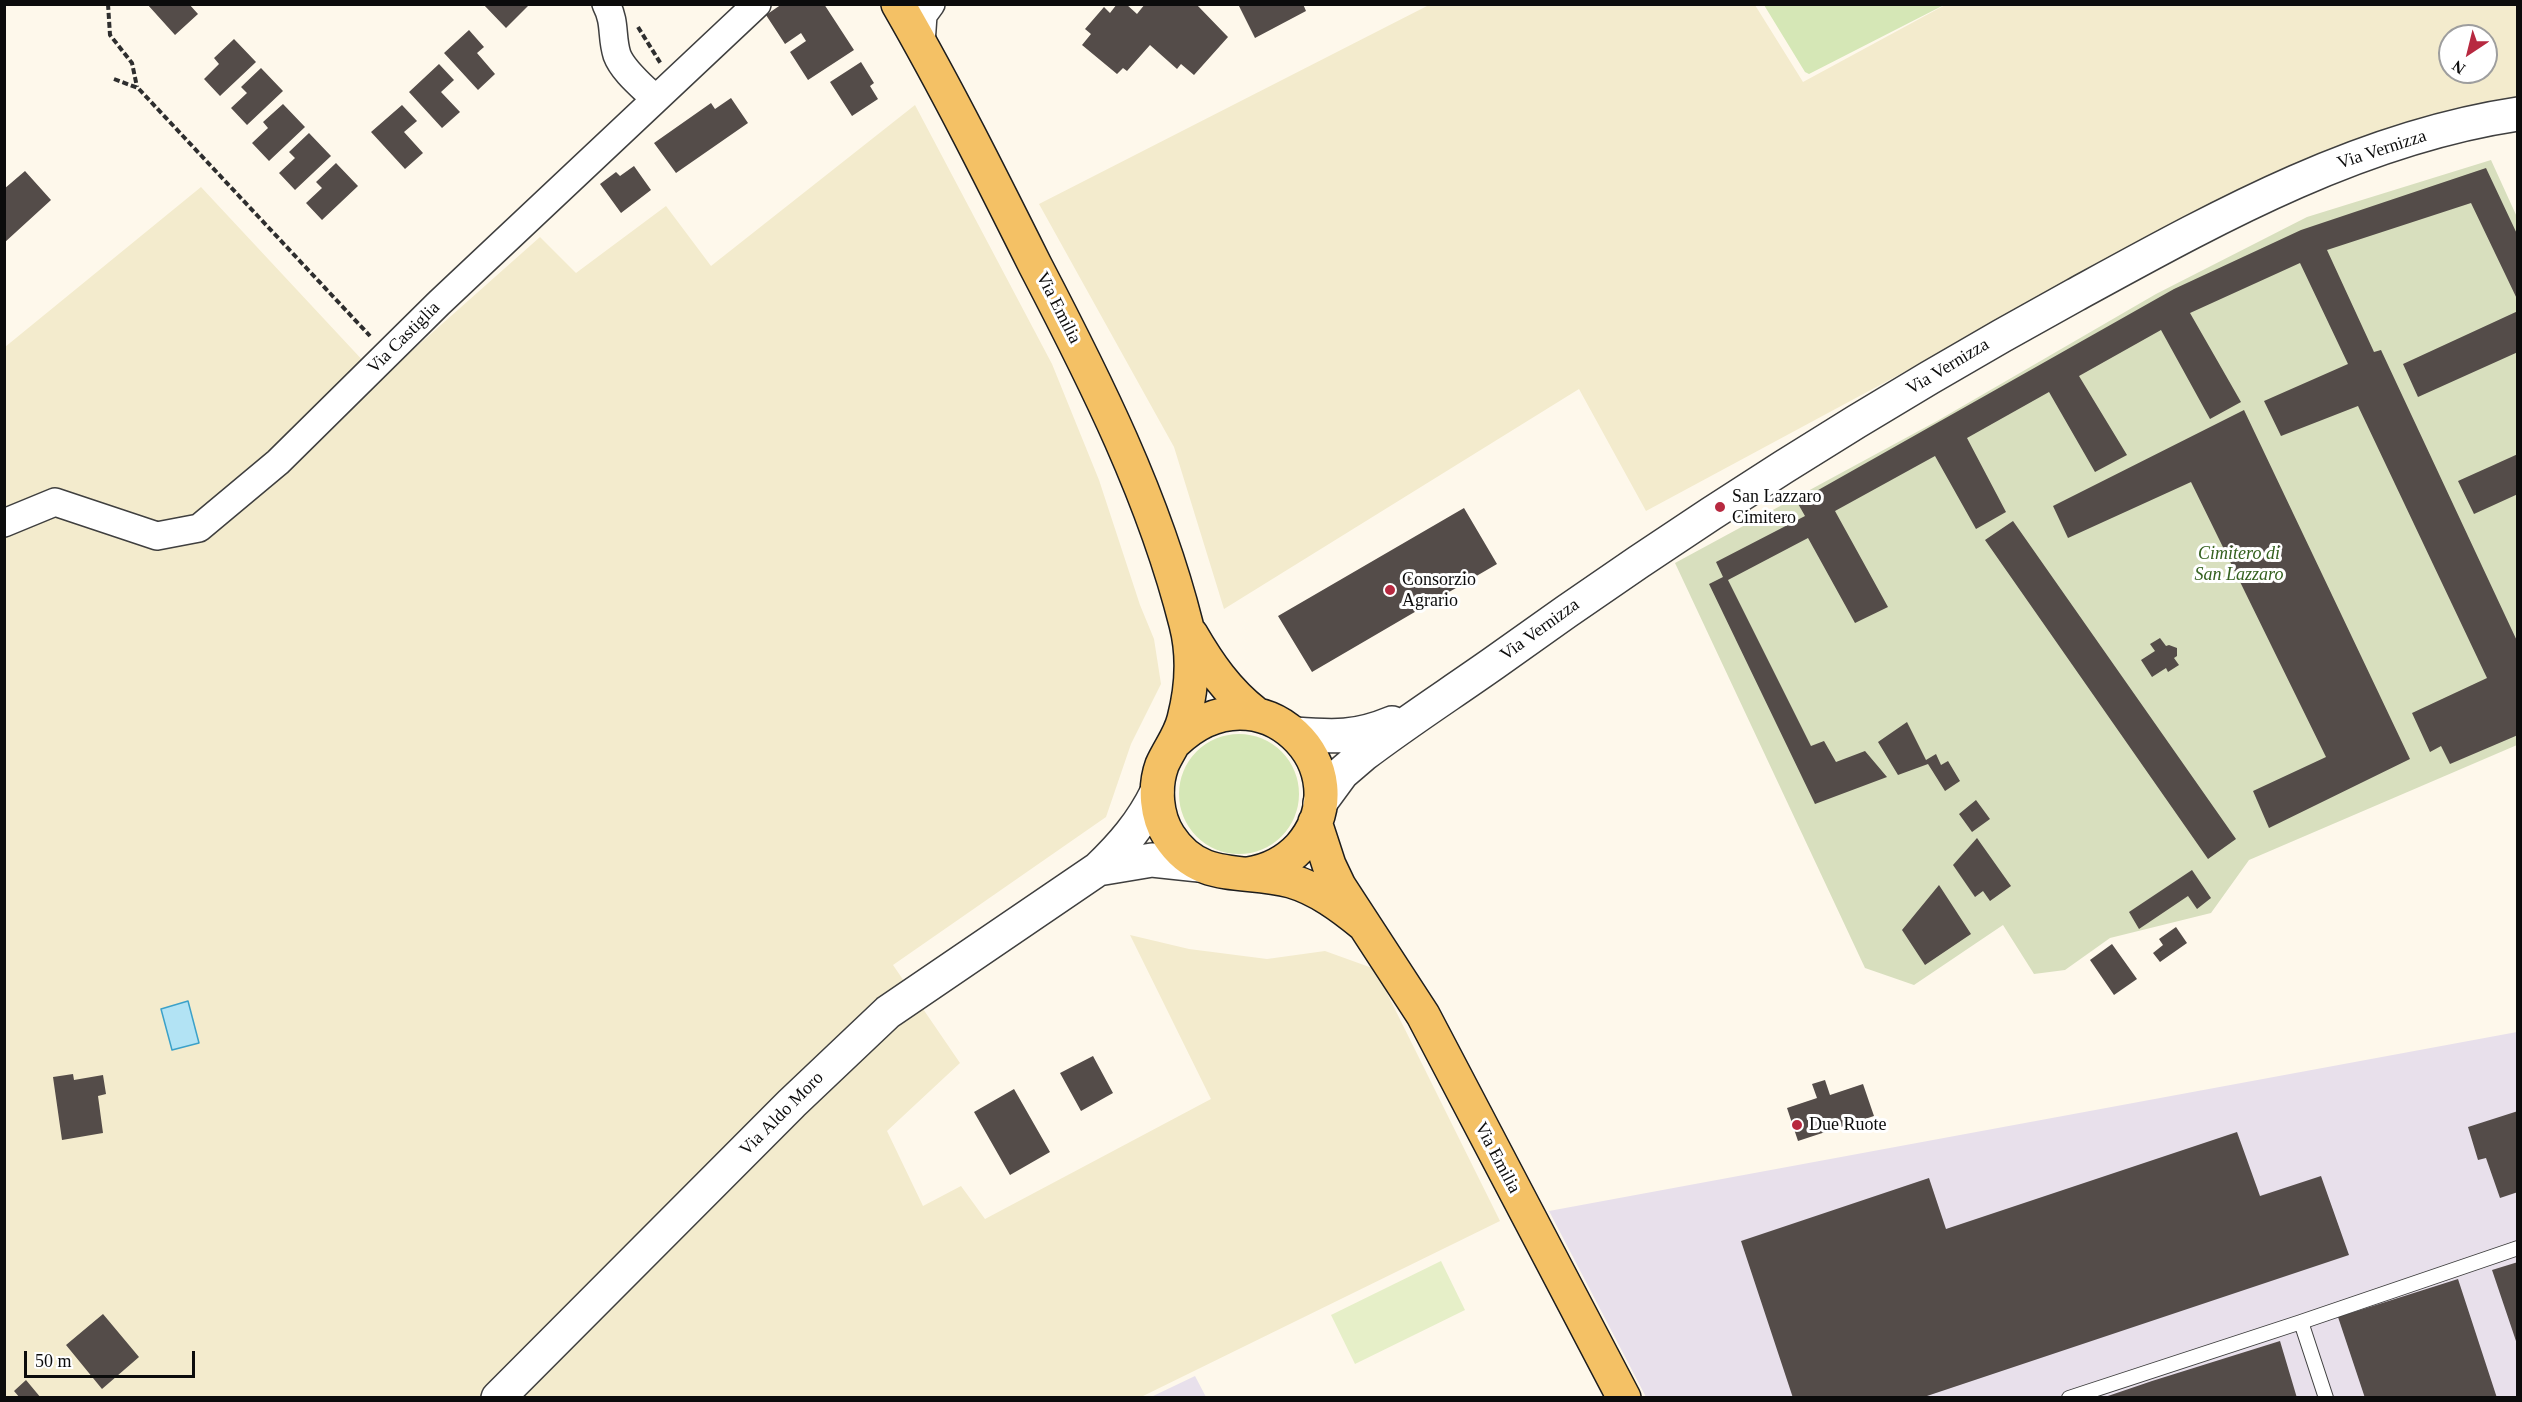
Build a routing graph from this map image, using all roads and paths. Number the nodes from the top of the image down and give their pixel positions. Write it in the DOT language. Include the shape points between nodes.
graph roads {
  1 [pos="108,4"];
  2 [pos="606,4"];
  3 [pos="757,4"];
  4 [pos="898,4"];
  5 [pos="931,4"];
  6 [pos="635,22"];
  7 [pos="921,44"];
  8 [pos="657,58"];
  9 [pos="114,79"];
  10 [pos="654,87"];
  11 [pos="138,88"];
  12 [pos="2517,114"];
  13 [pos="377,329"];
  14 [pos="4,523"];
  15 [pos="1187,626"];
  16 [pos="1425,711"];
  17 [pos="1256,713"];
  18 [pos="1295,734"];
  19 [pos="1175,742"];
  20 [pos="1157,792"];
  21 [pos="1317,813"];
  22 [pos="1199,865"];
  23 [pos="1098,869"];
  24 [pos="1240,875"];
  25 [pos="1363,924"];
  26 [pos="2517,1248"];
  27 [pos="2301,1322"];
  28 [pos="498,1398"];
  29 [pos="1624,1398"];
  30 [pos="2068,1398"];
  31 [pos="2326,1398"];
  1 -- 11 [label="path" via="110,35 132,63"];
  2 -- 10 [label="street" via="614,19 613,40 618,57"];
  3 -- 10 [label="street, Via Castiglia"];
  4 -- 7 [label="main road, Via Emilia"];
  5 -- 7 [label="street" via="923,15"];
  6 -- 8 [label="path"];
  7 -- 15 [label="main road, Via Emilia" via="1091,373 1128,454"];
  8 -- 10 [label="path"];
  8 -- 10 [label="path"];
  9 -- 11 [label="path"];
  10 -- 14 [label="street, Via Castiglia" via="278,462 199,528 157,536 55,502"];
  11 -- 13 [label="path" via="369,337"];
  12 -- 16 [label="street, Via Vernizza" via="2483,119 2308,175 2147,256 1975,350 1720,507"];
  15 -- 17 [label="main road, Via Emilia" via="1218,677"];
  15 -- 19 [label="main road, Via Emilia" via="1192,663 1184,720"];
  16 -- 18 [label="street, Via Vernizza" via="1354,736"];
  16 -- 21 [label="street, Via Vernizza" via="1342,773"];
  17 -- 18 [label="main road, Via Emilia"];
  17 -- 19 [label="main road, Via Emilia" via="1211,716 1191,726"];
  18 -- 21 [label="main road, Via Emilia" via="1310,754 1319,778"];
  19 -- 20 [label="main road, Via Emilia" via="1162,766"];
  20 -- 22 [label="main road, Via Emilia" via="1168,834"];
  20 -- 23 [label="street, Via Aldo Moro" via="1125,842"];
  21 -- 24 [label="main road, Via Emilia" via="1300,847 1277,865"];
  21 -- 25 [label="main road, Via Emilia" via="1329,865"];
  22 -- 23 [label="street, Via Aldo Moro" via="1152,860"];
  22 -- 24 [label="main road, Via Emilia"];
  23 -- 28 [label="street, Via Aldo Moro" via="888,1012"];
  24 -- 25 [label="main road, Via Emilia" via="1273,876 1304,886"];
  25 -- 29 [label="main road, Via Emilia" via="1423,1015"];
  26 -- 27 [label="lane"];
  27 -- 30 [label="lane"];
  27 -- 31 [label="lane"];
}
